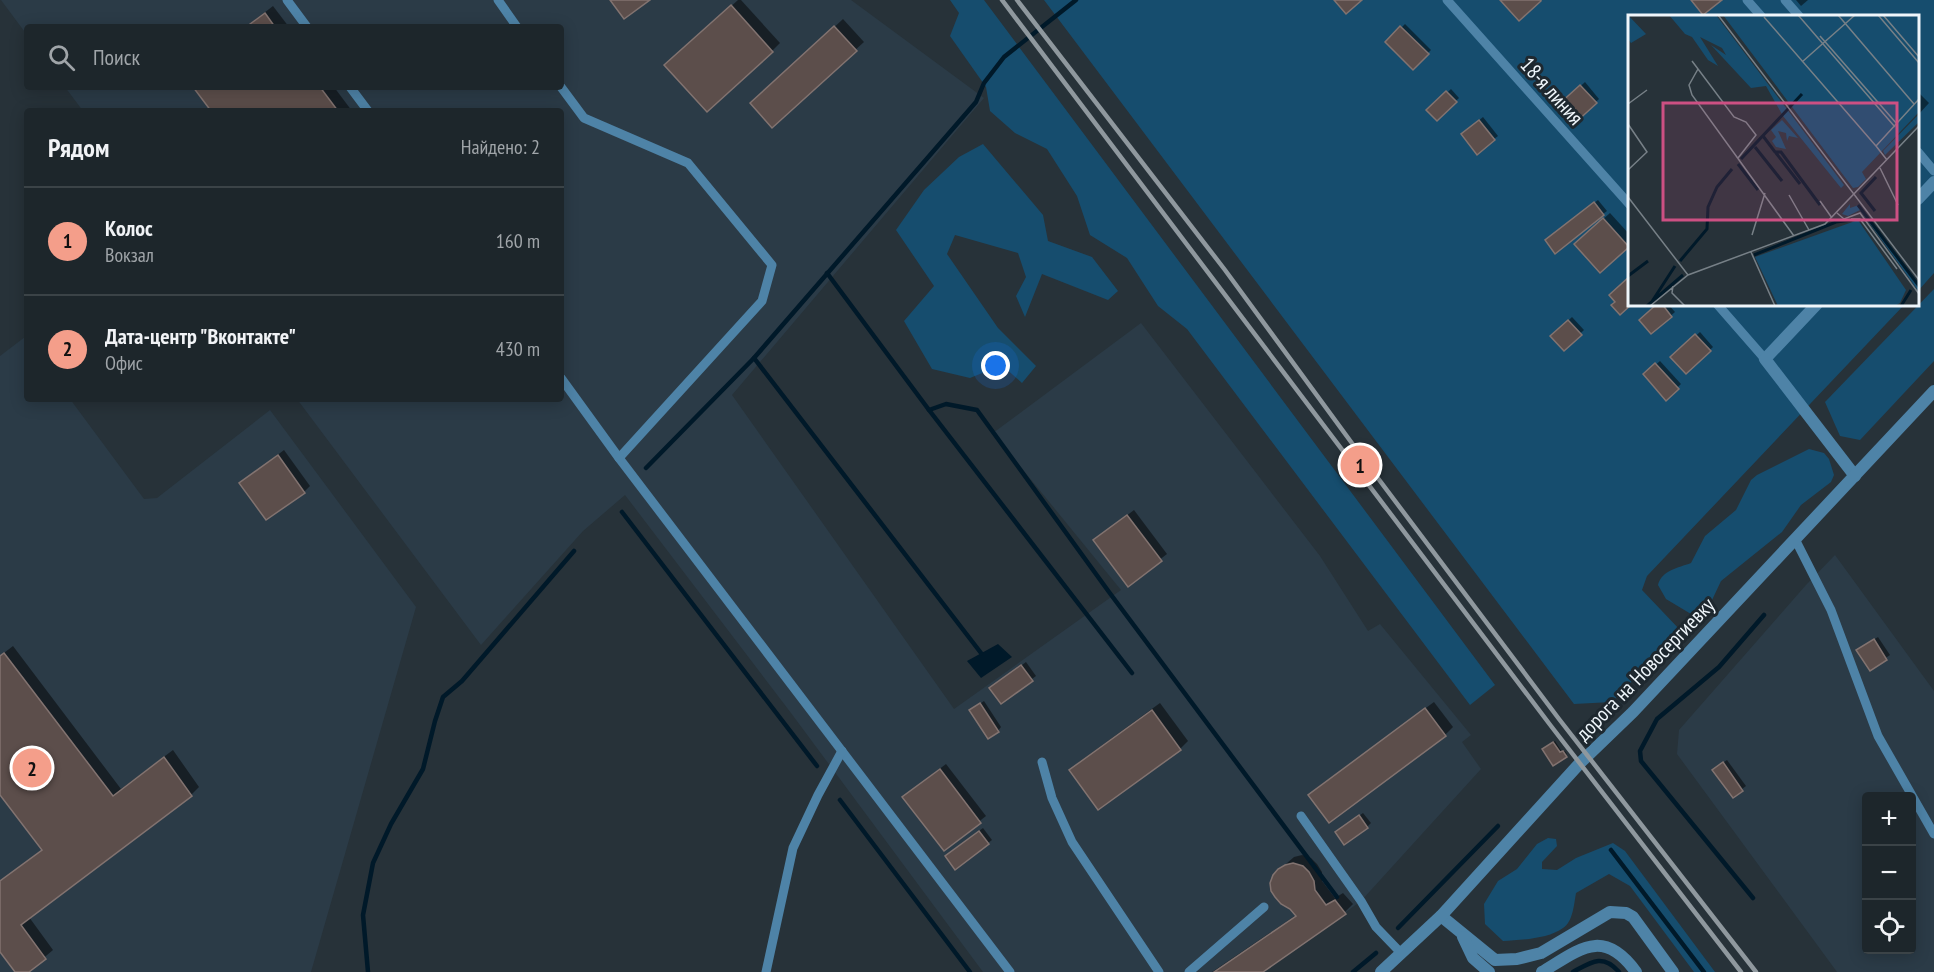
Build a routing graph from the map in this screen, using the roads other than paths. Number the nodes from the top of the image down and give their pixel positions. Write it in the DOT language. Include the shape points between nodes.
graph roads {
  1 [pos="287,0"];
  2 [pos="498,0"];
  3 [pos="1447,0"];
  4 [pos="1747,0"];
  5 [pos="1785,0"];
  6 [pos="1760,15"];
  7 [pos="1798,15"];
  8 [pos="305,24"];
  9 [pos="515,24"];
  10 [pos="352,90"];
  11 [pos="563,90"];
  12 [pos="366,108"];
  13 [pos="1919,154"];
  14 [pos="1934,171"];
  15 [pos="1934,182"];
  16 [pos="1919,197"];
  17 [pos="1628,205"];
  18 [pos="1719,306"];
  19 [pos="1815,306"];
  20 [pos="1766,359"];
  21 [pos="564,382"];
  22 [pos="1934,391"];
  23 [pos="619,458"];
  24 [pos="1855,476"];
  25 [pos="1795,539"];
  26 [pos="842,751"];
  27 [pos="1042,762"];
  28 [pos="1301,816"];
  29 [pos="1934,834"];
  30 [pos="1264,907"];
  31 [pos="1441,916"];
  32 [pos="1461,933"];
  33 [pos="1401,953"];
  34 [pos="766,972"];
  35 [pos="1010,972"];
  36 [pos="1159,972"];
  37 [pos="1189,972"];
  38 [pos="1381,972"];
  39 [pos="1489,972"];
  40 [pos="1542,972"];
  41 [pos="1636,972"];
  42 [pos="1673,972"];
  1 -- 8 [label="lane"];
  2 -- 9 [label="lane"];
  3 -- 17 [label="lane, 18-я линия"];
  4 -- 6 [label="lane"];
  5 -- 7 [label="lane"];
  10 -- 12 [label="lane"];
  11 -- 23 [label="lane" via="584,118 688,163 772,265 762,301"];
  13 -- 14 [label="lane"];
  15 -- 16 [label="street"];
  18 -- 20 [label="lane"];
  19 -- 20 [label="street"];
  20 -- 24 [label="street"];
  21 -- 23 [label="lane"];
  22 -- 24 [label="street, дорога на Новосергиевку"];
  23 -- 26 [label="lane"];
  24 -- 25 [label="street, дорога на Новосергиевку"];
  25 -- 29 [label="lane" via="1831,610 1878,736"];
  25 -- 31 [label="street, дорога на Новосергиевку" via="1633,712 1573,770"];
  26 -- 34 [label="lane" via="793,848"];
  26 -- 35 [label="lane"];
  27 -- 36 [label="lane" via="1052,798 1072,842"];
  28 -- 33 [label="lane" via="1376,927"];
  30 -- 37 [label="lane"];
  31 -- 32 [label="street"];
  31 -- 33 [label="street, дорога на Новосергиевку"];
  32 -- 39 [label="street" via="1473,958"];
  32 -- 42 [label="street" via="1495,960 1517,959 1541,952 1618,911 1634,917"];
  33 -- 38 [label="street, дорога на Новосергиевку"];
  40 -- 41 [label="street" via="1584,947 1598,945 1617,952"];
}
